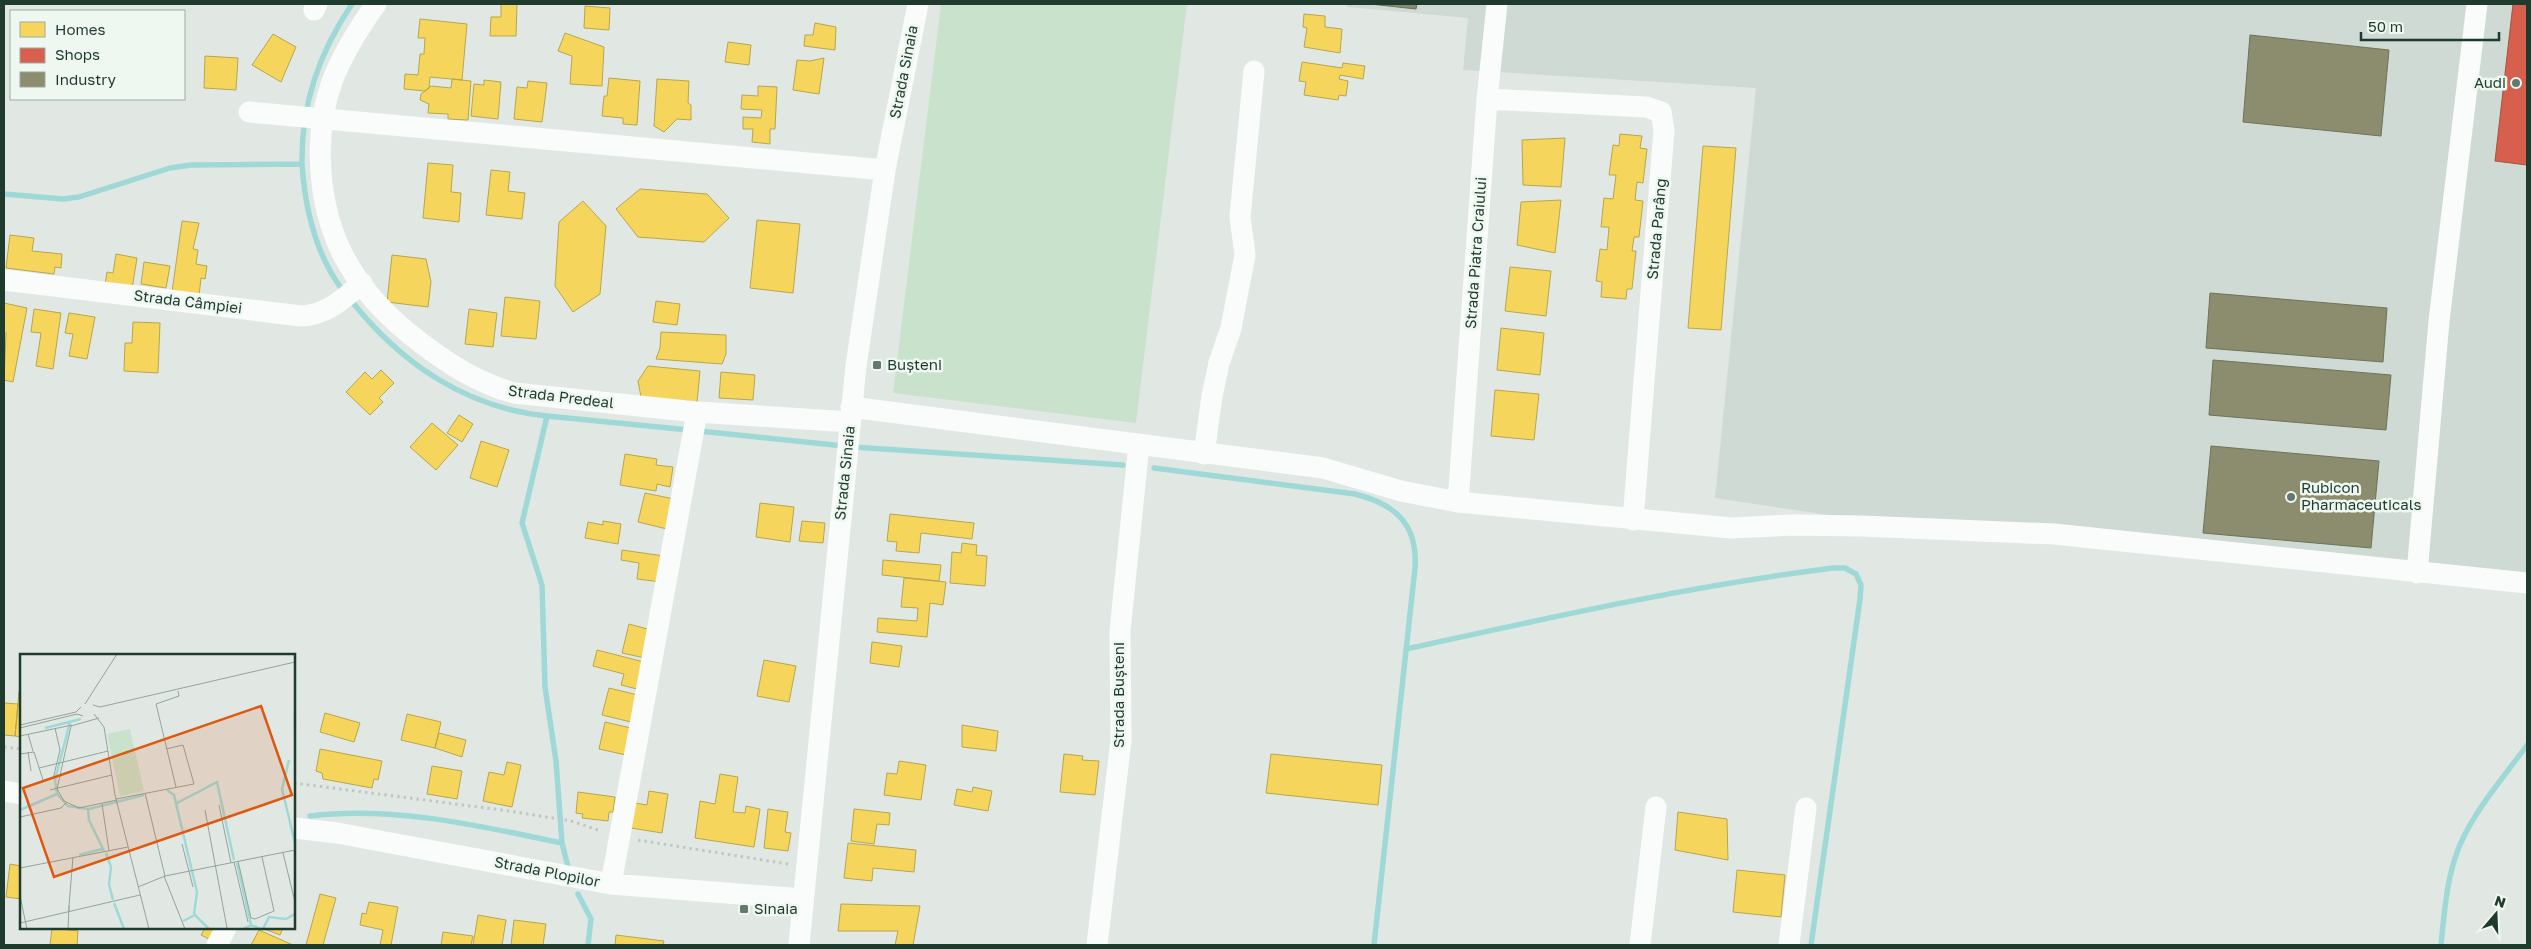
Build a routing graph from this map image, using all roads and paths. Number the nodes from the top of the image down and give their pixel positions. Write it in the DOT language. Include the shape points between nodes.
graph roads {
  1 [pos="376,4"];
  2 [pos="918,4"];
  3 [pos="1497,4"];
  4 [pos="2477,4"];
  5 [pos="1254,71"];
  6 [pos="1486,99"];
  7 [pos="249,112"];
  8 [pos="310,118"];
  9 [pos="886,170"];
  10 [pos="4,280"];
  11 [pos="352,291"];
  12 [pos="696,416"];
  13 [pos="850,422"];
  14 [pos="1139,444"];
  15 [pos="1204,454"];
  16 [pos="1458,502"];
  17 [pos="1633,520"];
  18 [pos="2418,572"];
  19 [pos="2527,583"];
  20 [pos="4,747"];
  21 [pos="20,749"];
  22 [pos="295,783"];
  23 [pos="4,791"];
  24 [pos="20,794"];
  25 [pos="1656,807"];
  26 [pos="1806,808"];
  27 [pos="295,828"];
  28 [pos="620,838"];
  29 [pos="806,867"];
  30 [pos="611,884"];
  31 [pos="803,899"];
  32 [pos="225,929"];
  33 [pos="217,945"];
  34 [pos="799,945"];
  35 [pos="1097,945"];
  36 [pos="1640,945"];
  37 [pos="1789,945"];
  1 -- 8 [label="street, Strada Predeal" via="355,35 330,88"];
  2 -- 9 [label="street, Strada Sinaia"];
  3 -- 6 [label="street, Strada Piatra Craiului"];
  4 -- 18 [label="street" via="2439,321"];
  5 -- 15 [label="street" via="1240,217 1245,255 1231,328 1212,396"];
  6 -- 16 [label="street, Strada Piatra Craiului"];
  6 -- 17 [label="street, Strada Parâng" via="1646,107 1660,112 1663,120"];
  7 -- 8 [label="street"];
  8 -- 9 [label="street"];
  8 -- 11 [label="street, Strada Predeal" via="329,214"];
  9 -- 13 [label="street, Strada Sinaia"];
  10 -- 11 [label="street, Strada Câmpiei" via="301,316 318,314"];
  11 -- 12 [label="street, Strada Predeal" via="452,366 490,385 532,396"];
  12 -- 13 [label="street, Strada Predeal"];
  12 -- 28 [label="street"];
  13 -- 14 [label="street, Strada Predeal"];
  13 -- 29 [label="street, Strada Sinaia"];
  14 -- 15 [label="street, Strada Predeal"];
  14 -- 35 [label="street, Strada Bușteni" via="1120,631 1121,740"];
  15 -- 16 [label="street, Strada Predeal" via="1323,468 1401,491"];
  16 -- 17 [label="street, Strada Predeal"];
  17 -- 18 [label="street, Strada Predeal" via="1732,528 1842,526 2054,534"];
  18 -- 19 [label="street, Strada Predeal"];
  20 -- 21 [label="path"];
  22 -- 28 [label="path" via="557,818"];
  23 -- 24 [label="street"];
  25 -- 36 [label="street"];
  26 -- 37 [label="street"];
  27 -- 30 [label="street, Strada Plopilor" via="337,833"];
  28 -- 29 [label="path"];
  28 -- 30 [label="street"];
  29 -- 31 [label="street, Strada Sinaia"];
  30 -- 31 [label="street, Strada Plopilor"];
  31 -- 34 [label="street, Strada Sinaia"];
  32 -- 33 [label="street"];
}
